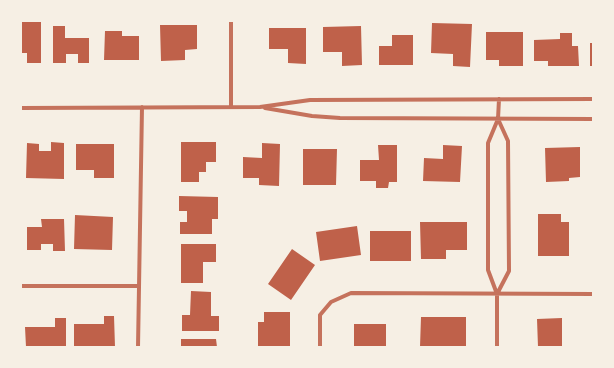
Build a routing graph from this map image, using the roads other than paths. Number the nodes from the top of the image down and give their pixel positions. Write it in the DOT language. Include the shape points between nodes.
graph roads {
  1 [pos="231,21"];
  2 [pos="499,99"];
  3 [pos="593,99"];
  4 [pos="142,107"];
  5 [pos="231,107"];
  6 [pos="260,107"];
  7 [pos="21,108"];
  8 [pos="498,119"];
  9 [pos="593,119"];
  10 [pos="21,286"];
  11 [pos="138,286"];
  12 [pos="497,294"];
  13 [pos="593,294"];
  14 [pos="138,347"];
  15 [pos="320,347"];
  16 [pos="497,347"];
  1 -- 5 [label="street"];
  2 -- 3 [label="street"];
  2 -- 6 [label="street" via="310,100"];
  2 -- 8 [label="street"];
  4 -- 5 [label="street"];
  4 -- 7 [label="street"];
  4 -- 11 [label="street"];
  5 -- 6 [label="street"];
  6 -- 8 [label="street" via="340,118"];
  8 -- 9 [label="street"];
  8 -- 12 [label="street" via="488,143 488,270"];
  8 -- 12 [label="street" via="508,141 509,271"];
  10 -- 11 [label="street"];
  11 -- 14 [label="street"];
  12 -- 13 [label="street"];
  12 -- 15 [label="street" via="351,293 331,302 320,315"];
  12 -- 16 [label="street"];
}
